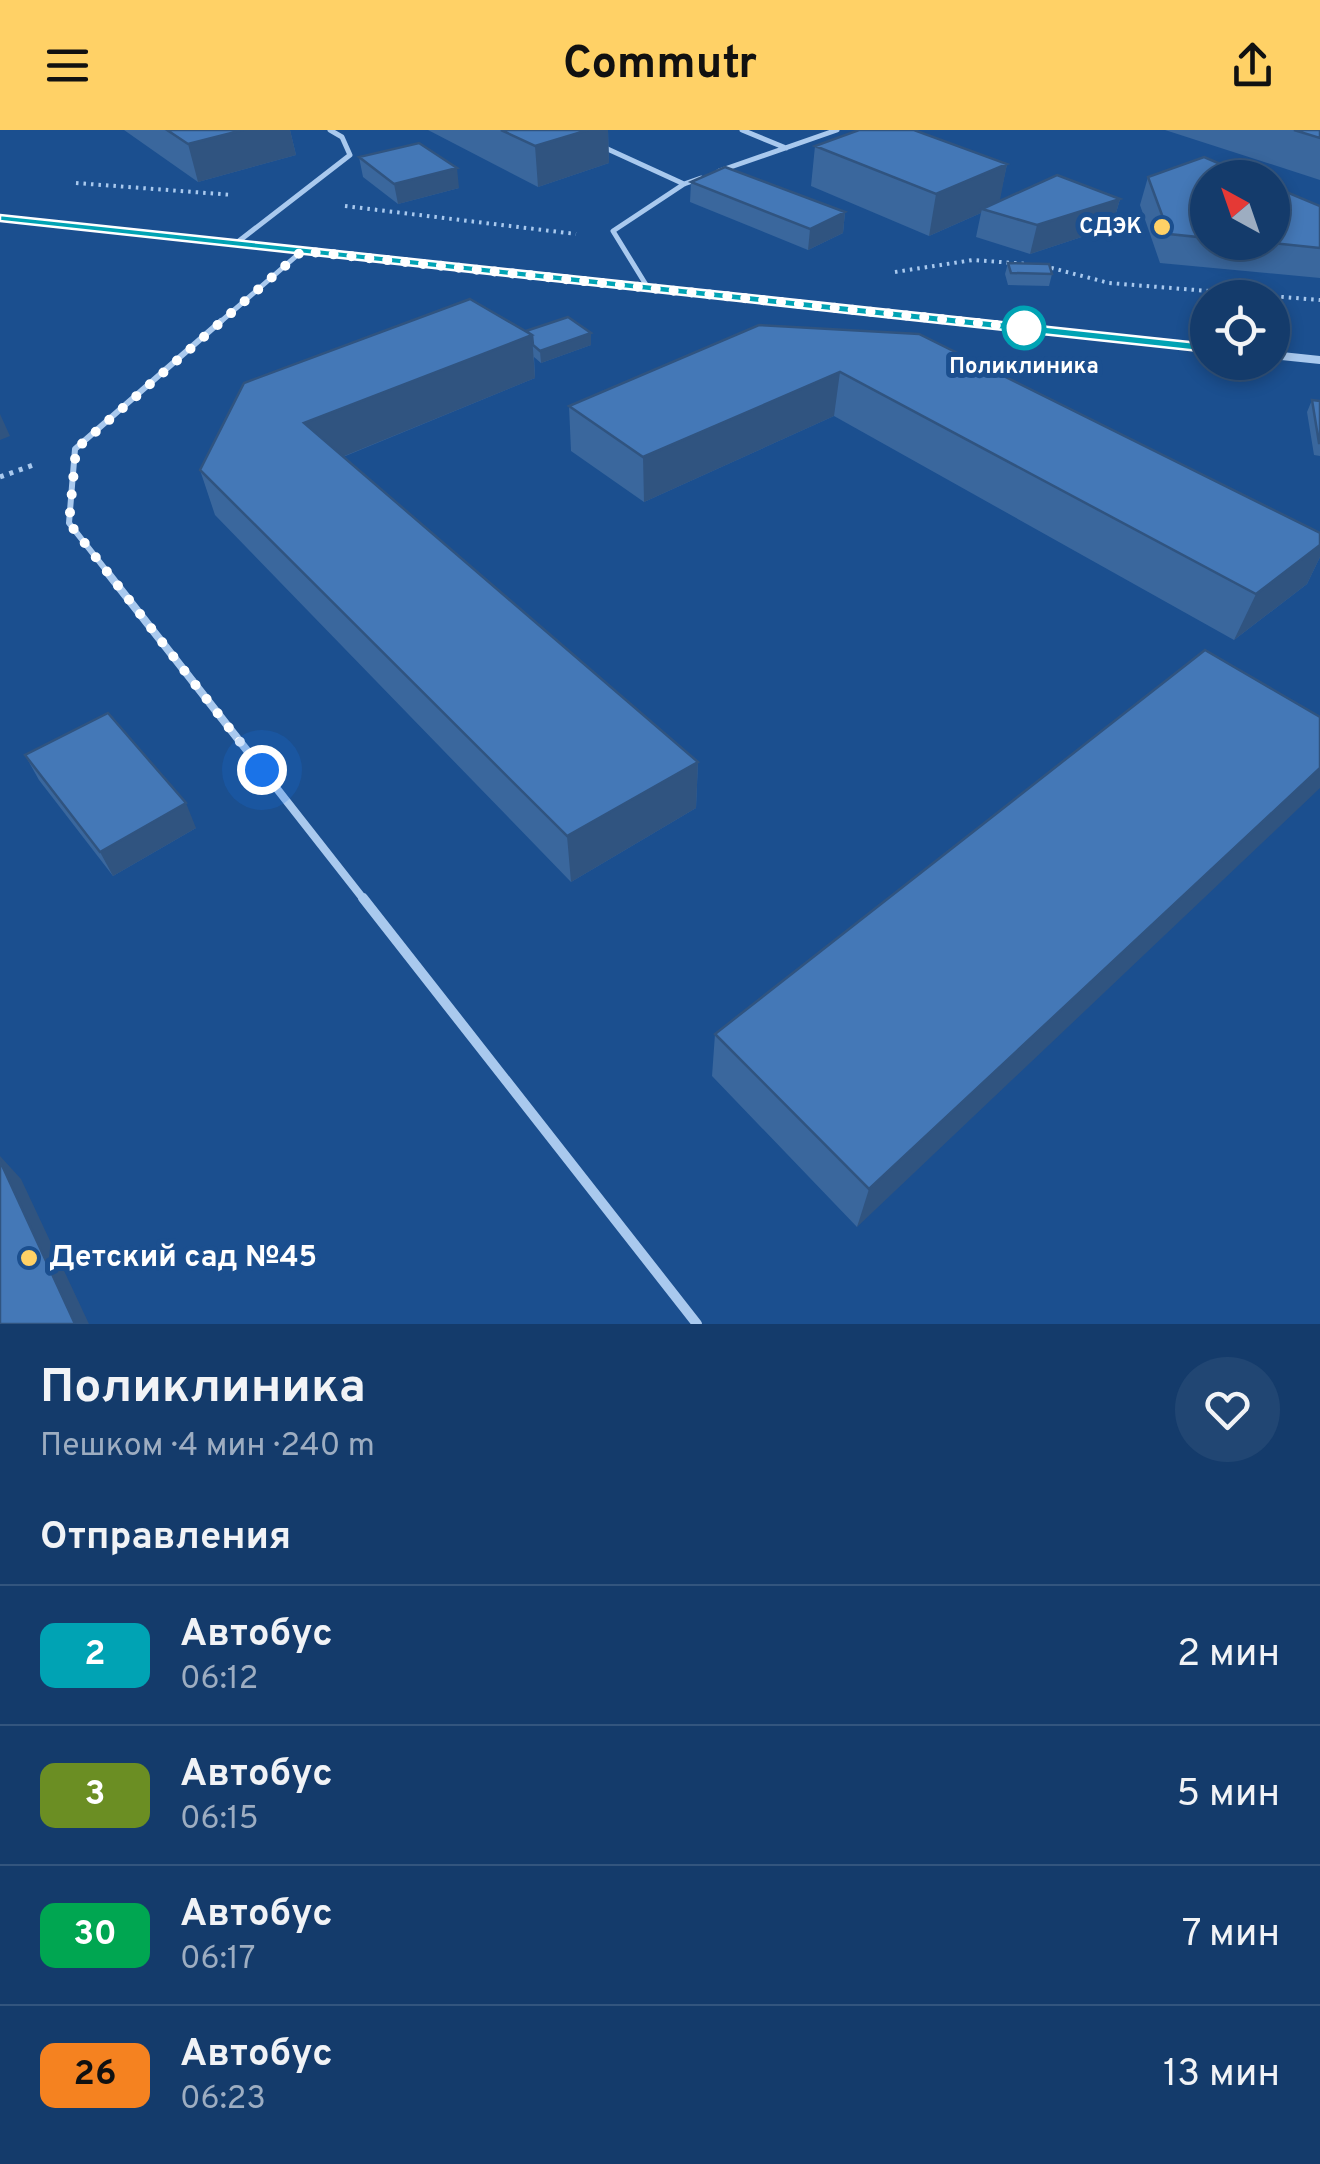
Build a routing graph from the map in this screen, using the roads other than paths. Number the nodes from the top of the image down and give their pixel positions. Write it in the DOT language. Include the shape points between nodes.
graph roads {
  1 [pos="330,130"];
  2 [pos="742,130"];
  3 [pos="837,130"];
  4 [pos="599,145"];
  5 [pos="786,148"];
  6 [pos="718,172"];
  7 [pos="701,178"];
  8 [pos="684,184"];
  9 [pos="0,218"];
  10 [pos="236,244"];
  11 [pos="302,251"];
  12 [pos="648,288"];
  13 [pos="1190,346"];
  14 [pos="1290,357"];
  15 [pos="1320,360"];
  16 [pos="697,1324"];
  1 -- 10 [label="lane" via="342,137 350,156"];
  2 -- 5 [label="lane"];
  3 -- 5 [label="lane"];
  4 -- 8 [label="lane"];
  5 -- 6 [label="lane"];
  7 -- 8 [label="lane"];
  8 -- 12 [label="lane" via="613,231"];
  9 -- 10 [label="street"];
  10 -- 11 [label="street"];
  11 -- 12 [label="street"];
  11 -- 16 [label="lane" via="76,449 69,523"];
  12 -- 13 [label="street"];
  14 -- 15 [label="street"];
}
